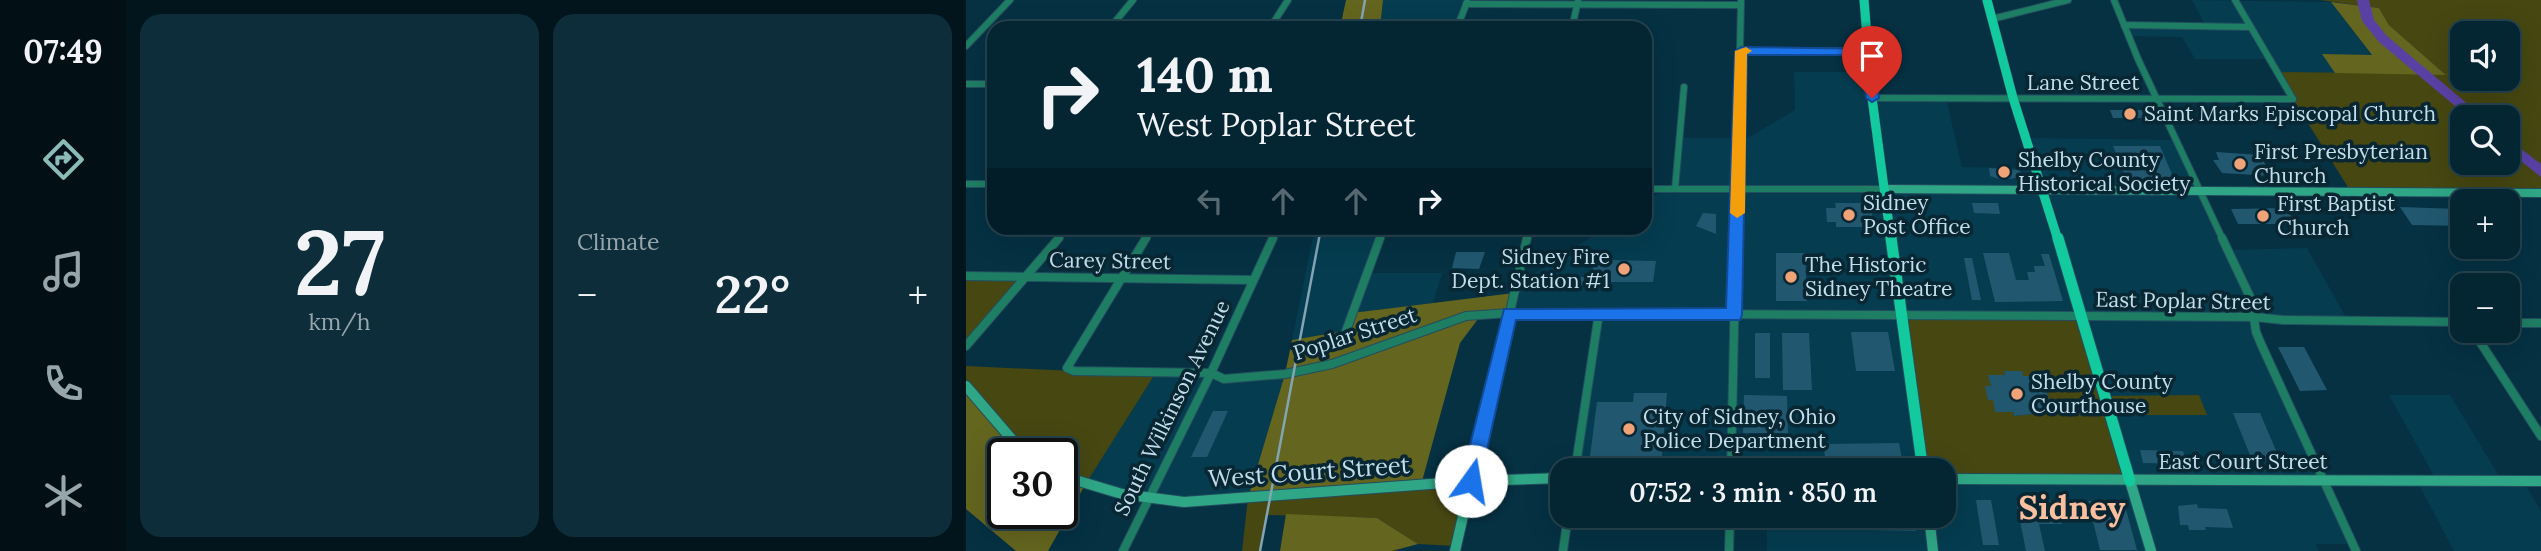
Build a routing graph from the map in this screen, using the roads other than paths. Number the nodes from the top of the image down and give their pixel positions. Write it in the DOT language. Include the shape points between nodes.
graph roads {
  1 [pos="1010,0"];
  2 [pos="1133,0"];
  3 [pos="1288,0"];
  4 [pos="1864,0"];
  5 [pos="1987,0"];
  6 [pos="2068,0"];
  7 [pos="2114,0"];
  8 [pos="2235,0"];
  9 [pos="1467,2"];
  10 [pos="1578,2"];
  11 [pos="1741,2"];
  12 [pos="1992,19"];
  13 [pos="990,21"];
  14 [pos="1116,21"];
  15 [pos="1274,21"];
  16 [pos="1460,21"];
  17 [pos="1574,21"];
  18 [pos="987,24"];
  19 [pos="2124,25"];
  20 [pos="2249,27"];
  21 [pos="966,46"];
  22 [pos="1741,51"];
  23 [pos="1868,51"];
  24 [pos="966,84"];
  25 [pos="987,84"];
  26 [pos="1684,87"];
  27 [pos="1872,98"];
  28 [pos="2013,98"];
  29 [pos="2158,99"];
  30 [pos="966,184"];
  31 [pos="987,184"];
  32 [pos="1652,189"];
  33 [pos="1675,189"];
  34 [pos="1885,189"];
  35 [pos="1738,190"];
  36 [pos="2044,191"];
  37 [pos="2202,192"];
  38 [pos="2541,192"];
  39 [pos="1061,235"];
  40 [pos="1147,235"];
  41 [pos="1274,235"];
  42 [pos="1381,235"];
  43 [pos="1527,235"];
  44 [pos="966,276"];
  45 [pos="1027,277"];
  46 [pos="1118,279"];
  47 [pos="1253,280"];
  48 [pos="1510,313"];
  49 [pos="1599,313"];
  50 [pos="1734,315"];
  51 [pos="1903,317"];
  52 [pos="2255,317"];
  53 [pos="2081,318"];
  54 [pos="2450,322"];
  55 [pos="2520,323"];
  56 [pos="2541,323"];
  57 [pos="1346,331"];
  58 [pos="2481,343"];
  59 [pos="966,346"];
  60 [pos="1211,373"];
  61 [pos="966,386"];
  62 [pos="2541,436"];
  63 [pos="1012,438"];
  64 [pos="1577,458"];
  65 [pos="1731,458"];
  66 [pos="1921,458"];
  67 [pos="1550,478"];
  68 [pos="1956,479"];
  69 [pos="1471,481"];
  70 [pos="2130,481"];
  71 [pos="2541,481"];
  72 [pos="1078,482"];
  73 [pos="2325,482"];
  74 [pos="1147,500"];
  75 [pos="1566,528"];
  76 [pos="1730,528"];
  77 [pos="1930,528"];
  78 [pos="1123,551"];
  79 [pos="1455,551"];
  80 [pos="1563,551"];
  81 [pos="1729,551"];
  82 [pos="1933,551"];
  83 [pos="2151,551"];
  84 [pos="2356,551"];
  1 -- 13 [label="street"];
  2 -- 14 [label="street"];
  3 -- 15 [label="street"];
  4 -- 23 [label="main road"];
  5 -- 12 [label="main road"];
  6 -- 12 [label="street"];
  7 -- 19 [label="street"];
  8 -- 20 [label="street"];
  9 -- 10 [label="street"];
  9 -- 16 [label="street"];
  10 -- 11 [label="street"];
  10 -- 17 [label="street"];
  11 -- 22 [label="street"];
  12 -- 28 [label="main road"];
  18 -- 21 [label="street"];
  19 -- 20 [label="street"];
  19 -- 29 [label="street"];
  20 -- 29 [label="street, Lane Street" via="2293,99"];
  22 -- 23 [label="street"];
  22 -- 35 [label="street"];
  23 -- 27 [label="main road"];
  24 -- 25 [label="street"];
  26 -- 33 [label="street"];
  27 -- 28 [label="street, Lane Street"];
  27 -- 34 [label="main road"];
  28 -- 29 [label="street, Lane Street"];
  28 -- 36 [label="main road"];
  29 -- 37 [label="street"];
  30 -- 31 [label="street"];
  32 -- 33 [label="street"];
  33 -- 35 [label="street"];
  34 -- 35 [label="street"];
  34 -- 36 [label="main road"];
  34 -- 51 [label="main road"];
  35 -- 50 [label="street"];
  36 -- 37 [label="main road"];
  36 -- 53 [label="main road"];
  37 -- 38 [label="main road"];
  37 -- 52 [label="street"];
  39 -- 45 [label="street"];
  40 -- 46 [label="street"];
  41 -- 47 [label="street, South Wilkinson Avenue"];
  42 -- 57 [label="street"];
  43 -- 48 [label="street"];
  44 -- 45 [label="street, Carey Street"];
  45 -- 46 [label="street, Carey Street"];
  45 -- 59 [label="street"];
  46 -- 47 [label="street, Carey Street"];
  46 -- 60 [label="street, Poplar Street" via="1067,368 1110,373"];
  47 -- 60 [label="street, South Wilkinson Avenue"];
  48 -- 49 [label="street, Poplar Street"];
  48 -- 60 [label="street, Poplar Street" via="1447,321 1332,364 1284,374 1224,379"];
  48 -- 69 [label="street"];
  49 -- 50 [label="street, Poplar Street"];
  49 -- 64 [label="street"];
  50 -- 51 [label="street, East Poplar Street"];
  50 -- 65 [label="street"];
  51 -- 53 [label="street, East Poplar Street"];
  51 -- 66 [label="main road"];
  52 -- 53 [label="street, East Poplar Street"];
  52 -- 54 [label="street, East Poplar Street"];
  52 -- 73 [label="street" via="2261,344"];
  53 -- 70 [label="main road"];
  55 -- 56 [label="street"];
  58 -- 62 [label="street"];
  60 -- 74 [label="street, South Wilkinson Avenue"];
  61 -- 63 [label="main road"];
  67 -- 69 [label="main road, West Court Street"];
  68 -- 70 [label="main road, East Court Street"];
  69 -- 74 [label="main road, West Court Street" via="1213,500"];
  69 -- 79 [label="main road"];
  70 -- 73 [label="main road, East Court Street"];
  70 -- 83 [label="main road"];
  71 -- 73 [label="main road, East Court Street"];
  72 -- 74 [label="main road, West Court Street"];
  73 -- 84 [label="street"];
  74 -- 78 [label="street, South Wilkinson Avenue"];
  75 -- 80 [label="street"];
  76 -- 81 [label="street"];
  77 -- 82 [label="main road"];
}
